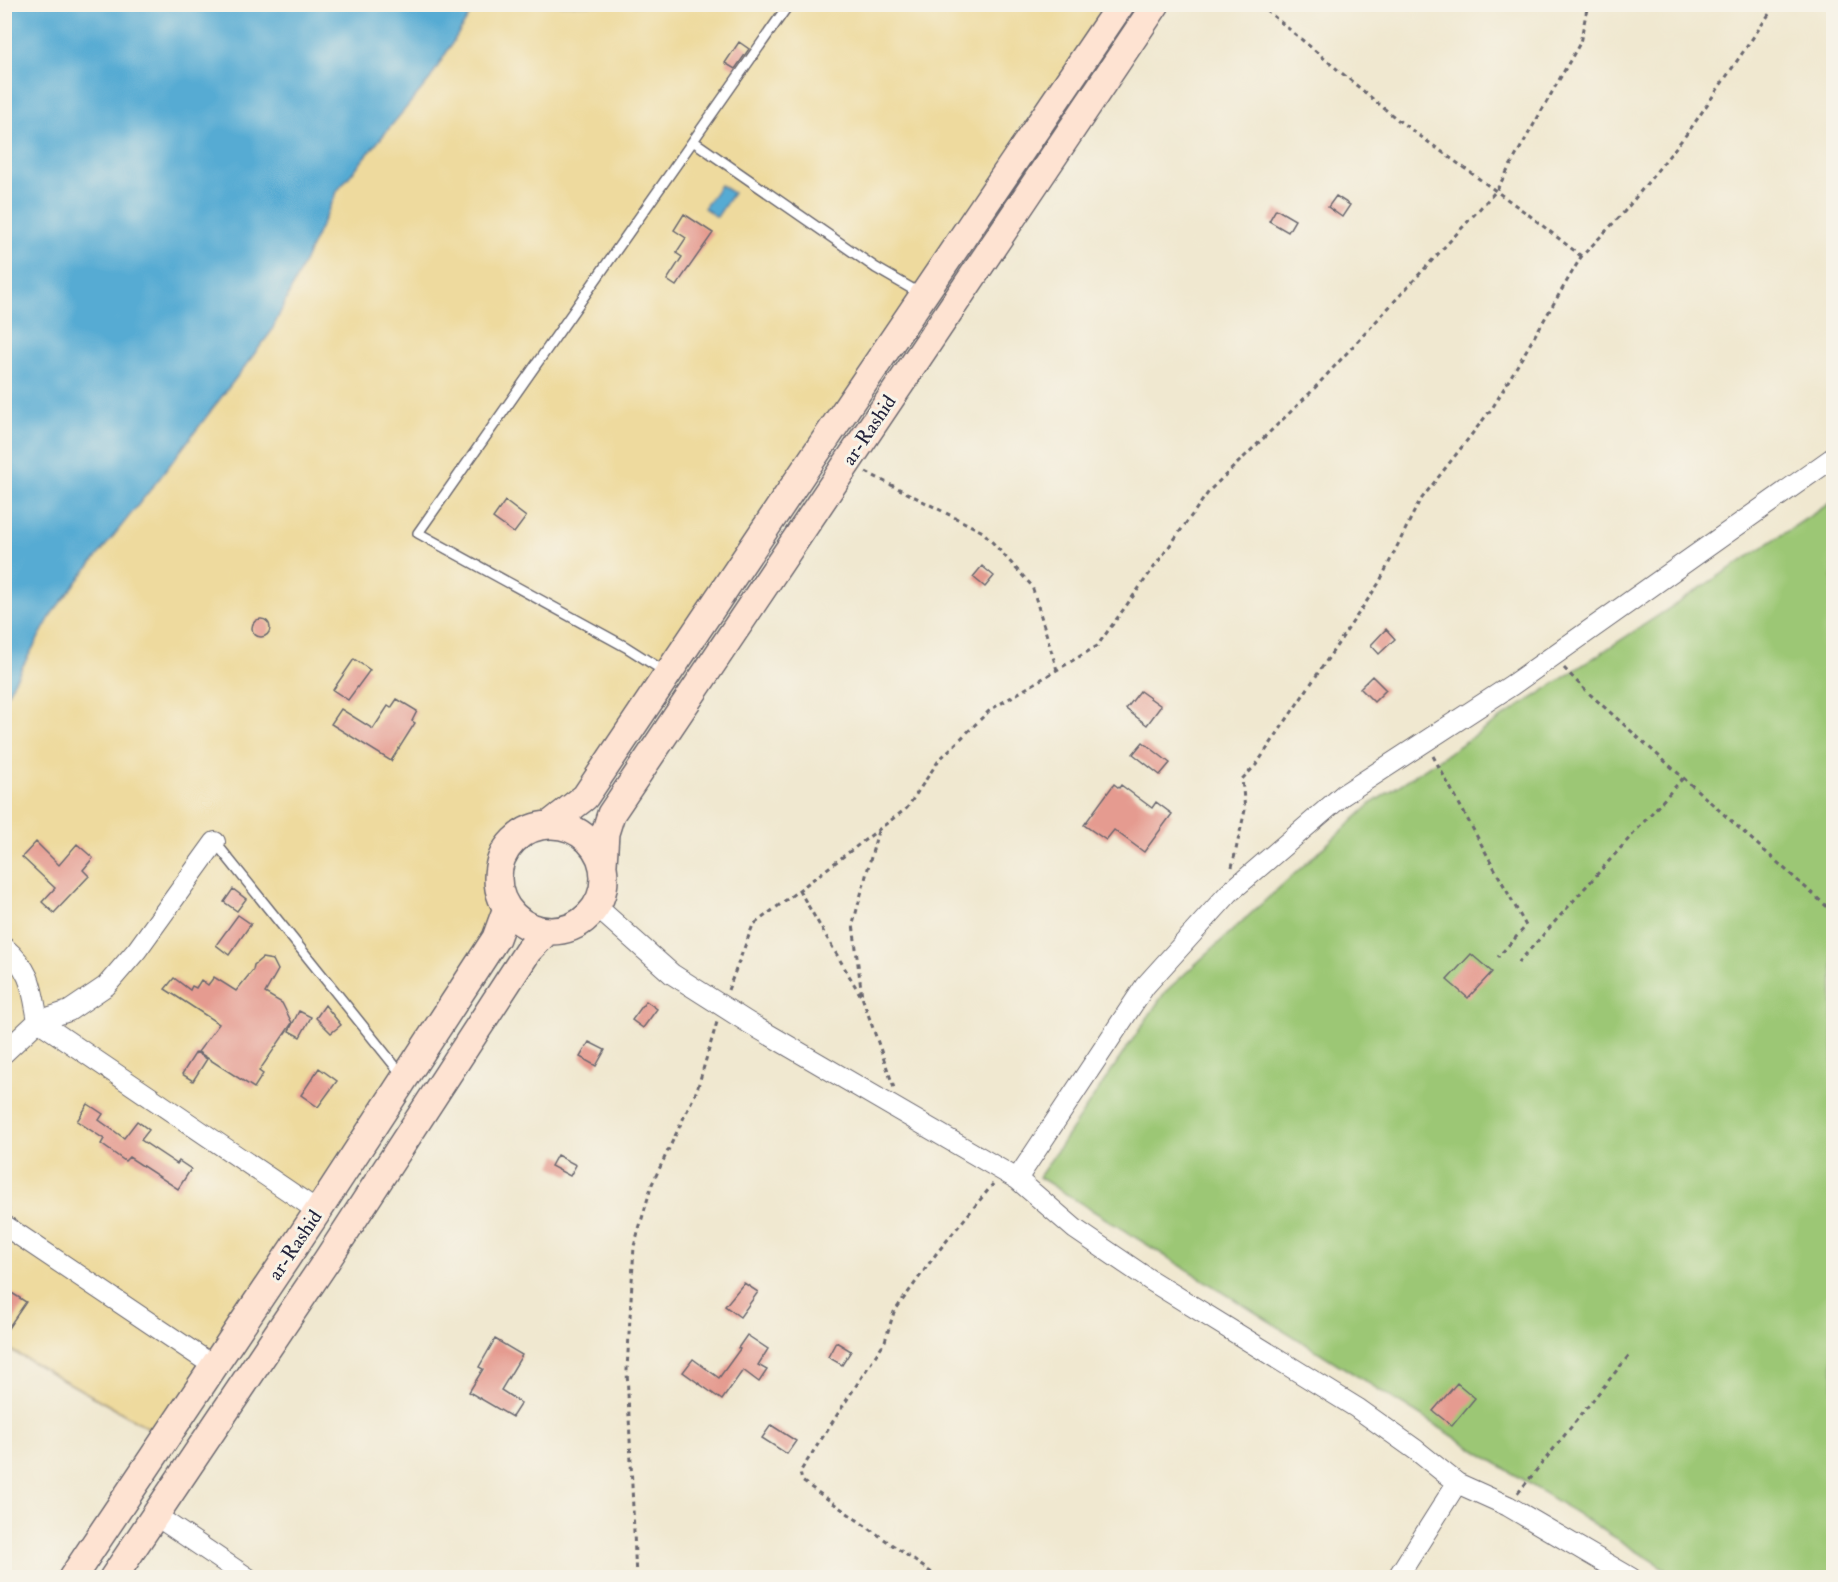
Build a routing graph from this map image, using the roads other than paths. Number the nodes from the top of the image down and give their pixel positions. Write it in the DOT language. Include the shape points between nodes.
graph roads {
  1 [pos="789,4"];
  2 [pos="1121,4"];
  3 [pos="1156,4"];
  4 [pos="693,141"];
  5 [pos="923,295"];
  6 [pos="1833,457"];
  7 [pos="667,674"];
  8 [pos="549,825"];
  9 [pos="215,842"];
  10 [pos="603,864"];
  11 [pos="507,908"];
  12 [pos="598,908"];
  13 [pos="547,931"];
  14 [pos="4,947"];
  15 [pos="38,1021"];
  16 [pos="4,1053"];
  17 [pos="405,1078"];
  18 [pos="1010,1175"];
  19 [pos="318,1211"];
  20 [pos="4,1224"];
  21 [pos="214,1366"];
  22 [pos="1457,1483"];
  23 [pos="155,1515"];
  24 [pos="72,1578"];
  25 [pos="113,1578"];
  26 [pos="248,1578"];
  27 [pos="1397,1578"];
  28 [pos="1631,1578"];
  1 -- 4 [label="lane"];
  2 -- 5 [label="street, ar-Rashid"];
  3 -- 10 [label="street, ar-Rashid" via="611,814"];
  4 -- 5 [label="lane" via="876,268"];
  4 -- 7 [label="lane" via="418,533 626,647"];
  5 -- 7 [label="street, ar-Rashid"];
  6 -- 18 [label="street" via="1512,685 1342,795 1229,893 1145,986"];
  7 -- 8 [label="street, ar-Rashid" via="585,796"];
  8 -- 10 [label="street" via="573,829 587,838"];
  8 -- 11 [label="street" via="523,832 509,844 500,860 497,878"];
  9 -- 15 [label="street" via="106,986 69,1011"];
  9 -- 17 [label="lane"];
  10 -- 12 [label="street" via="605,884"];
  11 -- 13 [label="street" via="523,924"];
  11 -- 17 [label="street, ar-Rashid" via="496,938"];
  12 -- 13 [label="street" via="576,926"];
  12 -- 18 [label="street" via="672,974"];
  13 -- 23 [label="street, ar-Rashid" via="528,951"];
  14 -- 15 [label="street" via="19,959 30,979"];
  15 -- 16 [label="street"];
  15 -- 19 [label="street"];
  17 -- 19 [label="street, ar-Rashid"];
  18 -- 22 [label="street" via="1075,1229 1357,1408"];
  19 -- 21 [label="street, ar-Rashid"];
  20 -- 21 [label="street"];
  21 -- 24 [label="street, ar-Rashid"];
  22 -- 27 [label="street"];
  22 -- 28 [label="street" via="1508,1506"];
  23 -- 25 [label="street, ar-Rashid"];
  23 -- 26 [label="street"];
}
